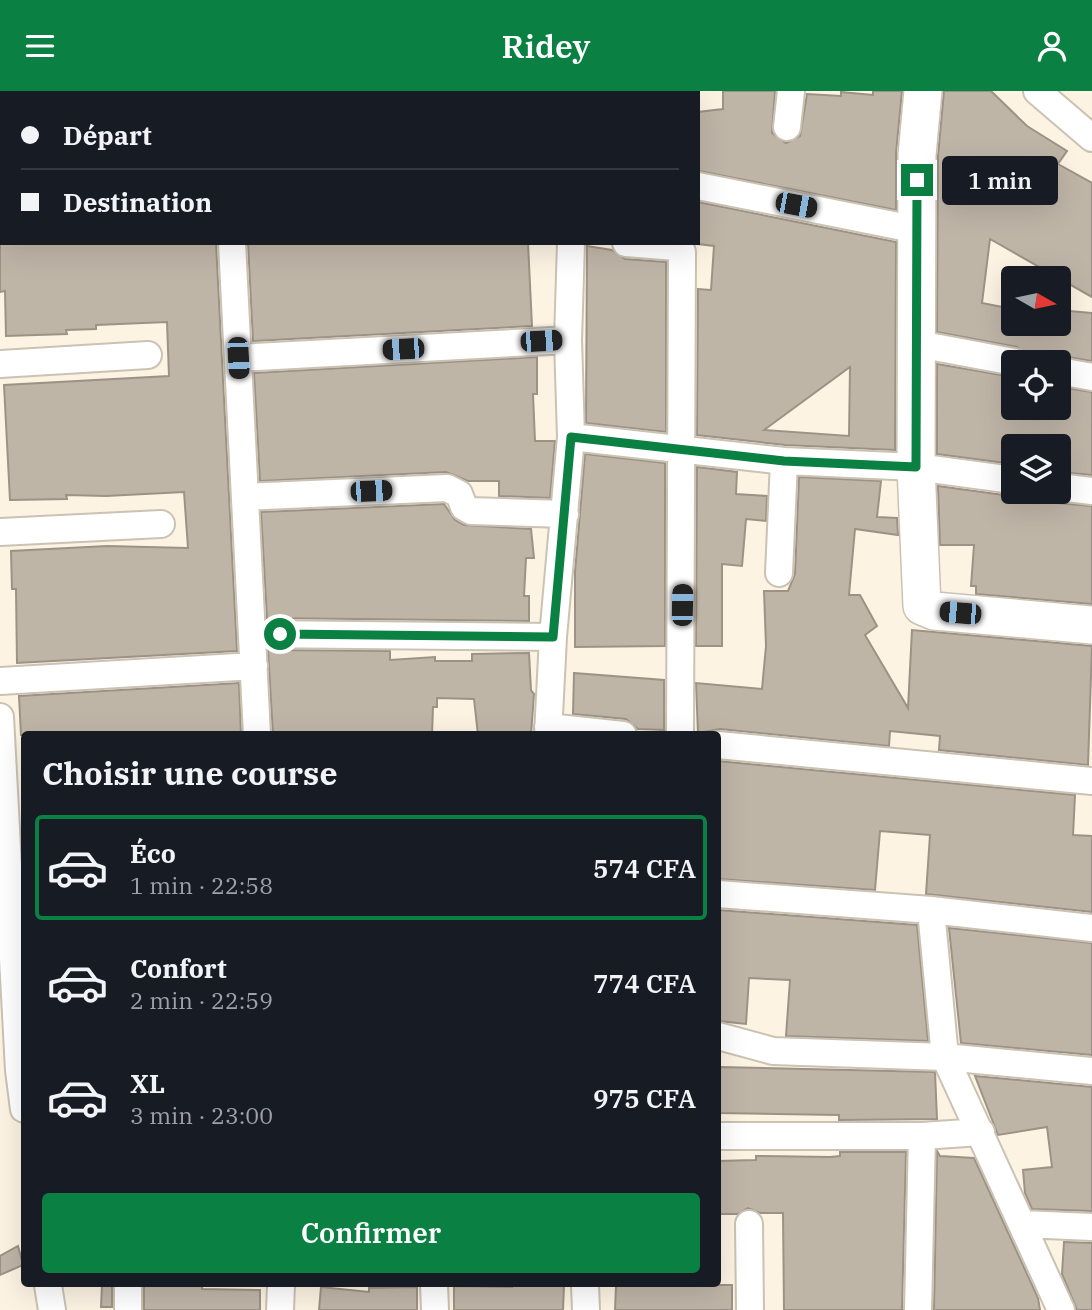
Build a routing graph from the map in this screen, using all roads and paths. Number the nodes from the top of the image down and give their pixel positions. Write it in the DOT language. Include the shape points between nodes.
graph roads {
  1 [pos="791,91"];
  2 [pos="923,91"];
  3 [pos="1037,91"];
  4 [pos="787,127"];
  5 [pos="1092,138"];
  6 [pos="700,185"];
  7 [pos="918,230"];
  8 [pos="232,245"];
  9 [pos="571,245"];
  10 [pos="651,245"];
  11 [pos="568,339"];
  12 [pos="918,344"];
  13 [pos="148,355"];
  14 [pos="238,358"];
  15 [pos="1001,360"];
  16 [pos="0,364"];
  17 [pos="1071,373"];
  18 [pos="1092,377"];
  19 [pos="571,437"];
  20 [pos="684,450"];
  21 [pos="784,461"];
  22 [pos="916,467"];
  23 [pos="1001,478"];
  24 [pos="1071,488"];
  25 [pos="1092,491"];
  26 [pos="245,497"];
  27 [pos="565,514"];
  28 [pos="161,524"];
  29 [pos="0,532"];
  30 [pos="779,573"];
  31 [pos="1092,625"];
  32 [pos="252,633"];
  33 [pos="553,637"];
  34 [pos="254,666"];
  35 [pos="0,681"];
  36 [pos="0,717"];
  37 [pos="257,731"];
  38 [pos="548,731"];
  39 [pos="680,731"];
  40 [pos="721,745"];
  41 [pos="1092,781"];
  42 [pos="10,849"];
  43 [pos="721,894"];
  44 [pos="931,910"];
  45 [pos="1092,928"];
  46 [pos="20,995"];
  47 [pos="721,1037"];
  48 [pos="945,1057"];
  49 [pos="10,1062"];
  50 [pos="1092,1071"];
  51 [pos="21,1099"];
  52 [pos="981,1132"];
  53 [pos="721,1136"];
  54 [pos="922,1136"];
  55 [pos="748,1224"];
  56 [pos="1023,1224"];
  57 [pos="1092,1227"];
  58 [pos="48,1287"];
  59 [pos="128,1287"];
  60 [pos="281,1287"];
  61 [pos="434,1287"];
  62 [pos="585,1287"];
  63 [pos="52,1310"];
  64 [pos="128,1310"];
  65 [pos="280,1310"];
  66 [pos="435,1310"];
  67 [pos="586,1310"];
  68 [pos="750,1310"];
  69 [pos="918,1310"];
  70 [pos="1061,1310"];
  1 -- 4 [label="street"];
  2 -- 7 [label="street" via="917,155"];
  3 -- 5 [label="street"];
  6 -- 7 [label="street"];
  7 -- 12 [label="street"];
  8 -- 14 [label="street"];
  9 -- 11 [label="street"];
  10 -- 20 [label="street" via="676,247 682,252"];
  11 -- 14 [label="street"];
  11 -- 19 [label="street"];
  12 -- 15 [label="street"];
  12 -- 22 [label="street"];
  13 -- 16 [label="street"];
  14 -- 26 [label="street"];
  17 -- 18 [label="street"];
  19 -- 20 [label="street"];
  19 -- 27 [label="street"];
  20 -- 21 [label="street"];
  20 -- 39 [label="street"];
  21 -- 22 [label="street"];
  21 -- 30 [label="street"];
  22 -- 23 [label="street"];
  22 -- 31 [label="street" via="924,609"];
  24 -- 25 [label="street"];
  26 -- 27 [label="street" via="447,488 459,494 471,511"];
  26 -- 32 [label="street"];
  27 -- 33 [label="street"];
  28 -- 29 [label="street"];
  32 -- 33 [label="street"];
  32 -- 34 [label="street"];
  33 -- 38 [label="street"];
  34 -- 35 [label="street"];
  34 -- 37 [label="street"];
  36 -- 42 [label="street"];
  40 -- 41 [label="street"];
  42 -- 46 [label="street"];
  43 -- 44 [label="street"];
  44 -- 45 [label="street"];
  44 -- 48 [label="street"];
  46 -- 49 [label="street"];
  47 -- 48 [label="street" via="774,1051"];
  48 -- 50 [label="street"];
  48 -- 52 [label="street"];
  49 -- 51 [label="street"];
  52 -- 54 [label="street"];
  52 -- 56 [label="street"];
  53 -- 54 [label="street"];
  54 -- 69 [label="street"];
  55 -- 68 [label="street"];
  56 -- 57 [label="street"];
  56 -- 70 [label="street"];
  58 -- 63 [label="street"];
  59 -- 64 [label="street"];
  60 -- 65 [label="street"];
  61 -- 66 [label="street"];
  62 -- 67 [label="street"];
}
